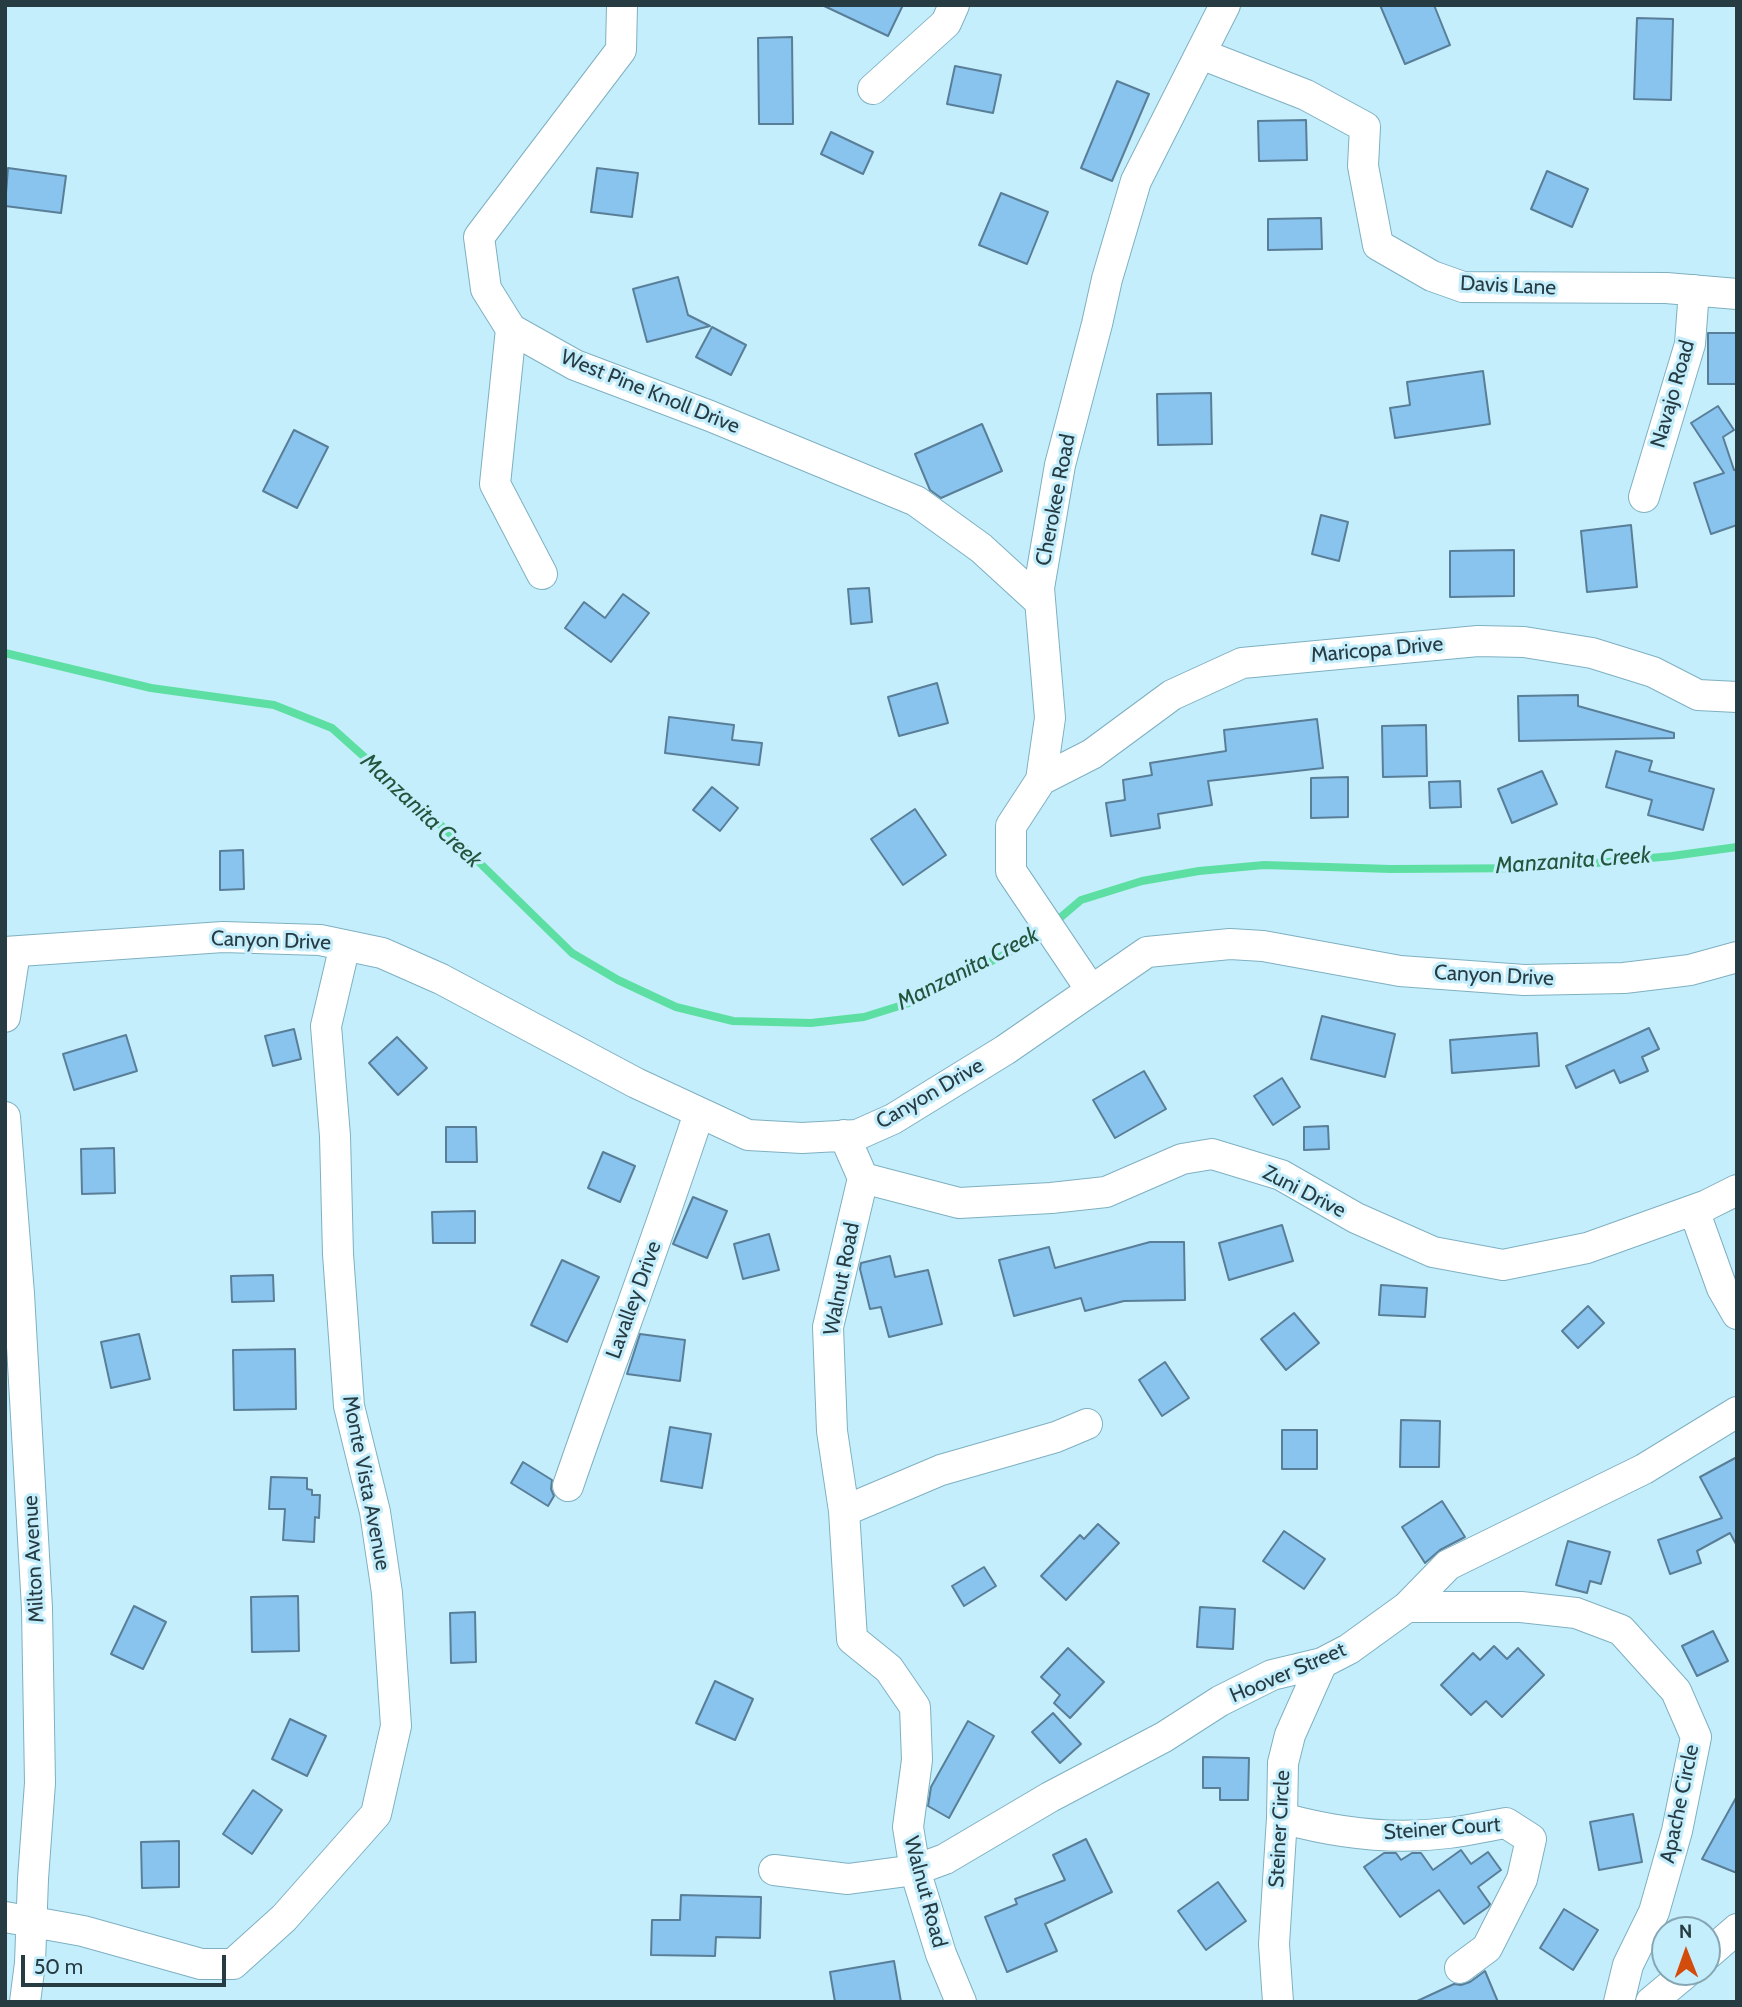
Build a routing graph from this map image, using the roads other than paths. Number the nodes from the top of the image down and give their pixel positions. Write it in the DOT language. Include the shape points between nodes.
graph roads {
  1 [pos="622,5"];
  2 [pos="954,5"];
  3 [pos="1226,5"];
  4 [pos="1200,54"];
  5 [pos="873,89"];
  6 [pos="1694,290"];
  7 [pos="1737,294"];
  8 [pos="511,329"];
  9 [pos="1644,496"];
  10 [pos="541,574"];
  11 [pos="1040,602"];
  12 [pos="1737,697"];
  13 [pos="1041,780"];
  14 [pos="345,945"];
  15 [pos="10,952"];
  16 [pos="1737,957"];
  17 [pos="1091,990"];
  18 [pos="5,1017"];
  19 [pos="699,1113"];
  20 [pos="5,1117"];
  21 [pos="844,1135"];
  22 [pos="863,1178"];
  23 [pos="1737,1190"];
  24 [pos="1694,1210"];
  25 [pos="1737,1314"];
  26 [pos="1737,1412"];
  27 [pos="1087,1424"];
  28 [pos="568,1486"];
  29 [pos="844,1511"];
  30 [pos="1406,1607"];
  31 [pos="1322,1663"];
  32 [pos="1282,1818"];
  33 [pos="775,1870"];
  34 [pos="915,1870"];
  35 [pos="18,1919"];
  36 [pos="1737,1929"];
  37 [pos="1721,1943"];
  38 [pos="1460,1968"];
  39 [pos="1670,1986"];
  40 [pos="25,2002"];
  41 [pos="961,2002"];
  42 [pos="1278,2002"];
  43 [pos="1619,2002"];
  44 [pos="1651,2002"];
  1 -- 8 [label="street, West Pine Knoll Drive" via="621,51 479,237 486,289"];
  2 -- 5 [label="street" via="946,23"];
  3 -- 4 [label="street, Cherokee Road"];
  4 -- 6 [label="street, Davis Lane" via="1306,95 1365,127 1363,166 1378,245 1432,276 1463,287"];
  4 -- 11 [label="street, Cherokee Road" via="1136,181 1107,279 1060,465"];
  6 -- 7 [label="street, Davis Lane"];
  6 -- 9 [label="street, Navajo Road" via="1690,344"];
  8 -- 10 [label="street" via="495,484"];
  8 -- 11 [label="street, West Pine Knoll Drive" via="575,365 916,501 981,548"];
  11 -- 13 [label="street, Cherokee Road" via="1050,718"];
  12 -- 13 [label="street, Maricopa Drive" via="1698,695 1653,672 1592,653 1524,642 1478,641 1242,663 1172,695 1092,754"];
  13 -- 17 [label="street, Cherokee Road" via="1011,826 1011,871"];
  14 -- 15 [label="street, Canyon Drive" via="223,937"];
  14 -- 19 [label="street, Canyon Drive" via="382,953 441,979"];
  14 -- 35 [label="street, Monte Vista Avenue" via="326,1026 338,1254 349,1406 375,1512 387,1592 396,1726 376,1814 284,1918 233,1965 201,1964 83,1931"];
  15 -- 18 [label="street"];
  16 -- 17 [label="street, Canyon Drive" via="1690,970 1624,978 1524,980 1400,971 1230,944 1147,952"];
  17 -- 21 [label="street, Canyon Drive" via="893,1119 857,1135"];
  19 -- 21 [label="street, Canyon Drive" via="748,1135"];
  19 -- 28 [label="street, Lavalley Drive"];
  20 -- 35 [label="street, Milton Avenue" via="37,1608 40,1783"];
  21 -- 22 [label="street"];
  22 -- 24 [label="street, Zuni Drive" via="959,1203 1051,1198 1107,1192 1182,1159 1212,1154 1281,1175 1356,1218 1433,1252 1503,1265 1587,1248"];
  22 -- 29 [label="street, Walnut Road" via="828,1327 832,1431"];
  23 -- 24 [label="street, Zuni Drive"];
  24 -- 25 [label="street" via="1721,1287"];
  26 -- 30 [label="street, Hoover Street" via="1644,1469 1448,1565"];
  27 -- 29 [label="street" via="941,1470"];
  29 -- 34 [label="street, Walnut Road" via="852,1639 890,1669 915,1707 917,1760 908,1827"];
  30 -- 31 [label="street, Hoover Street"];
  30 -- 43 [label="street, Apache Circle" via="1521,1607 1576,1613 1621,1630 1676,1691 1696,1737 1654,1912 1628,1965"];
  31 -- 32 [label="street, Steiner Circle" via="1290,1735 1283,1763"];
  31 -- 34 [label="street, Hoover Street" via="1272,1675 1220,1701 945,1859"];
  32 -- 38 [label="street, Steiner Court" via="1320,1829 1395,1836 1506,1823 1531,1839 1522,1879 1487,1948"];
  32 -- 42 [label="street, Steiner Circle" via="1274,1944"];
  33 -- 34 [label="street, Hoover Street" via="848,1879"];
  34 -- 41 [label="street, Walnut Road"];
  35 -- 40 [label="street, Milton Avenue" via="30,1963"];
  36 -- 37 [label="street"];
  39 -- 44 [label="street"];
}
